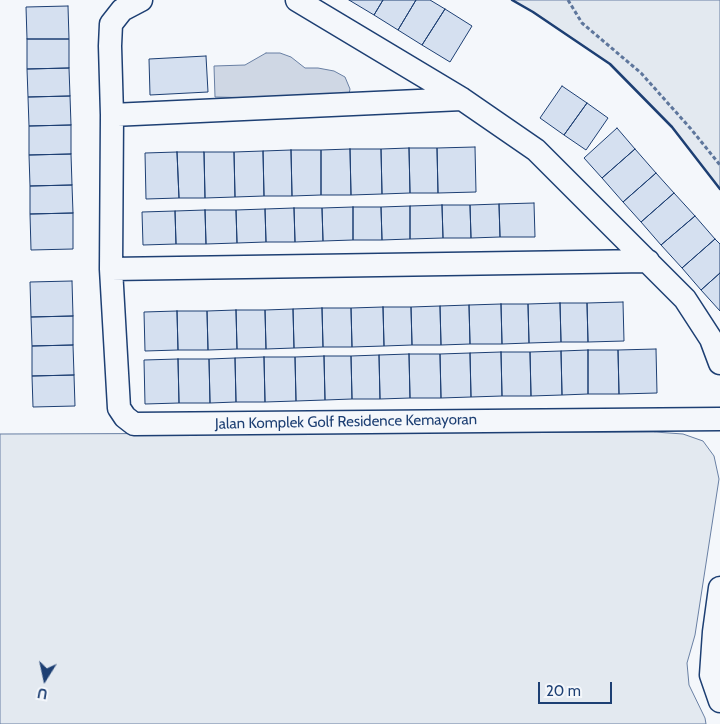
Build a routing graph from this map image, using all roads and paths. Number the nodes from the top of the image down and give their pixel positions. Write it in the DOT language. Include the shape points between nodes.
graph roads {
  1 [pos="141,0"];
  2 [pos="297,0"];
  3 [pos="568,0"];
  4 [pos="462,99"];
  5 [pos="112,114"];
  6 [pos="720,165"];
  7 [pos="648,261"];
  8 [pos="111,269"];
  9 [pos="720,364"];
  10 [pos="720,419"];
  11 [pos="720,588"];
  12 [pos="720,702"];
  1 -- 5 [label="street, Jalan Komplek Golf Residence Kemayoran" via="122,10 111,24"];
  2 -- 4 [label="street"];
  3 -- 6 [label="path" via="582,23 641,73"];
  4 -- 5 [label="street"];
  4 -- 7 [label="street" via="536,150"];
  5 -- 8 [label="street, Jalan Komplek Golf Residence Kemayoran"];
  7 -- 8 [label="street"];
  7 -- 9 [label="street" via="684,299 711,339"];
  8 -- 10 [label="street, Jalan Komplek Golf Residence Kemayoran" via="119,408 134,424"];
  11 -- 12 [label="street" via="711,675"];
}
